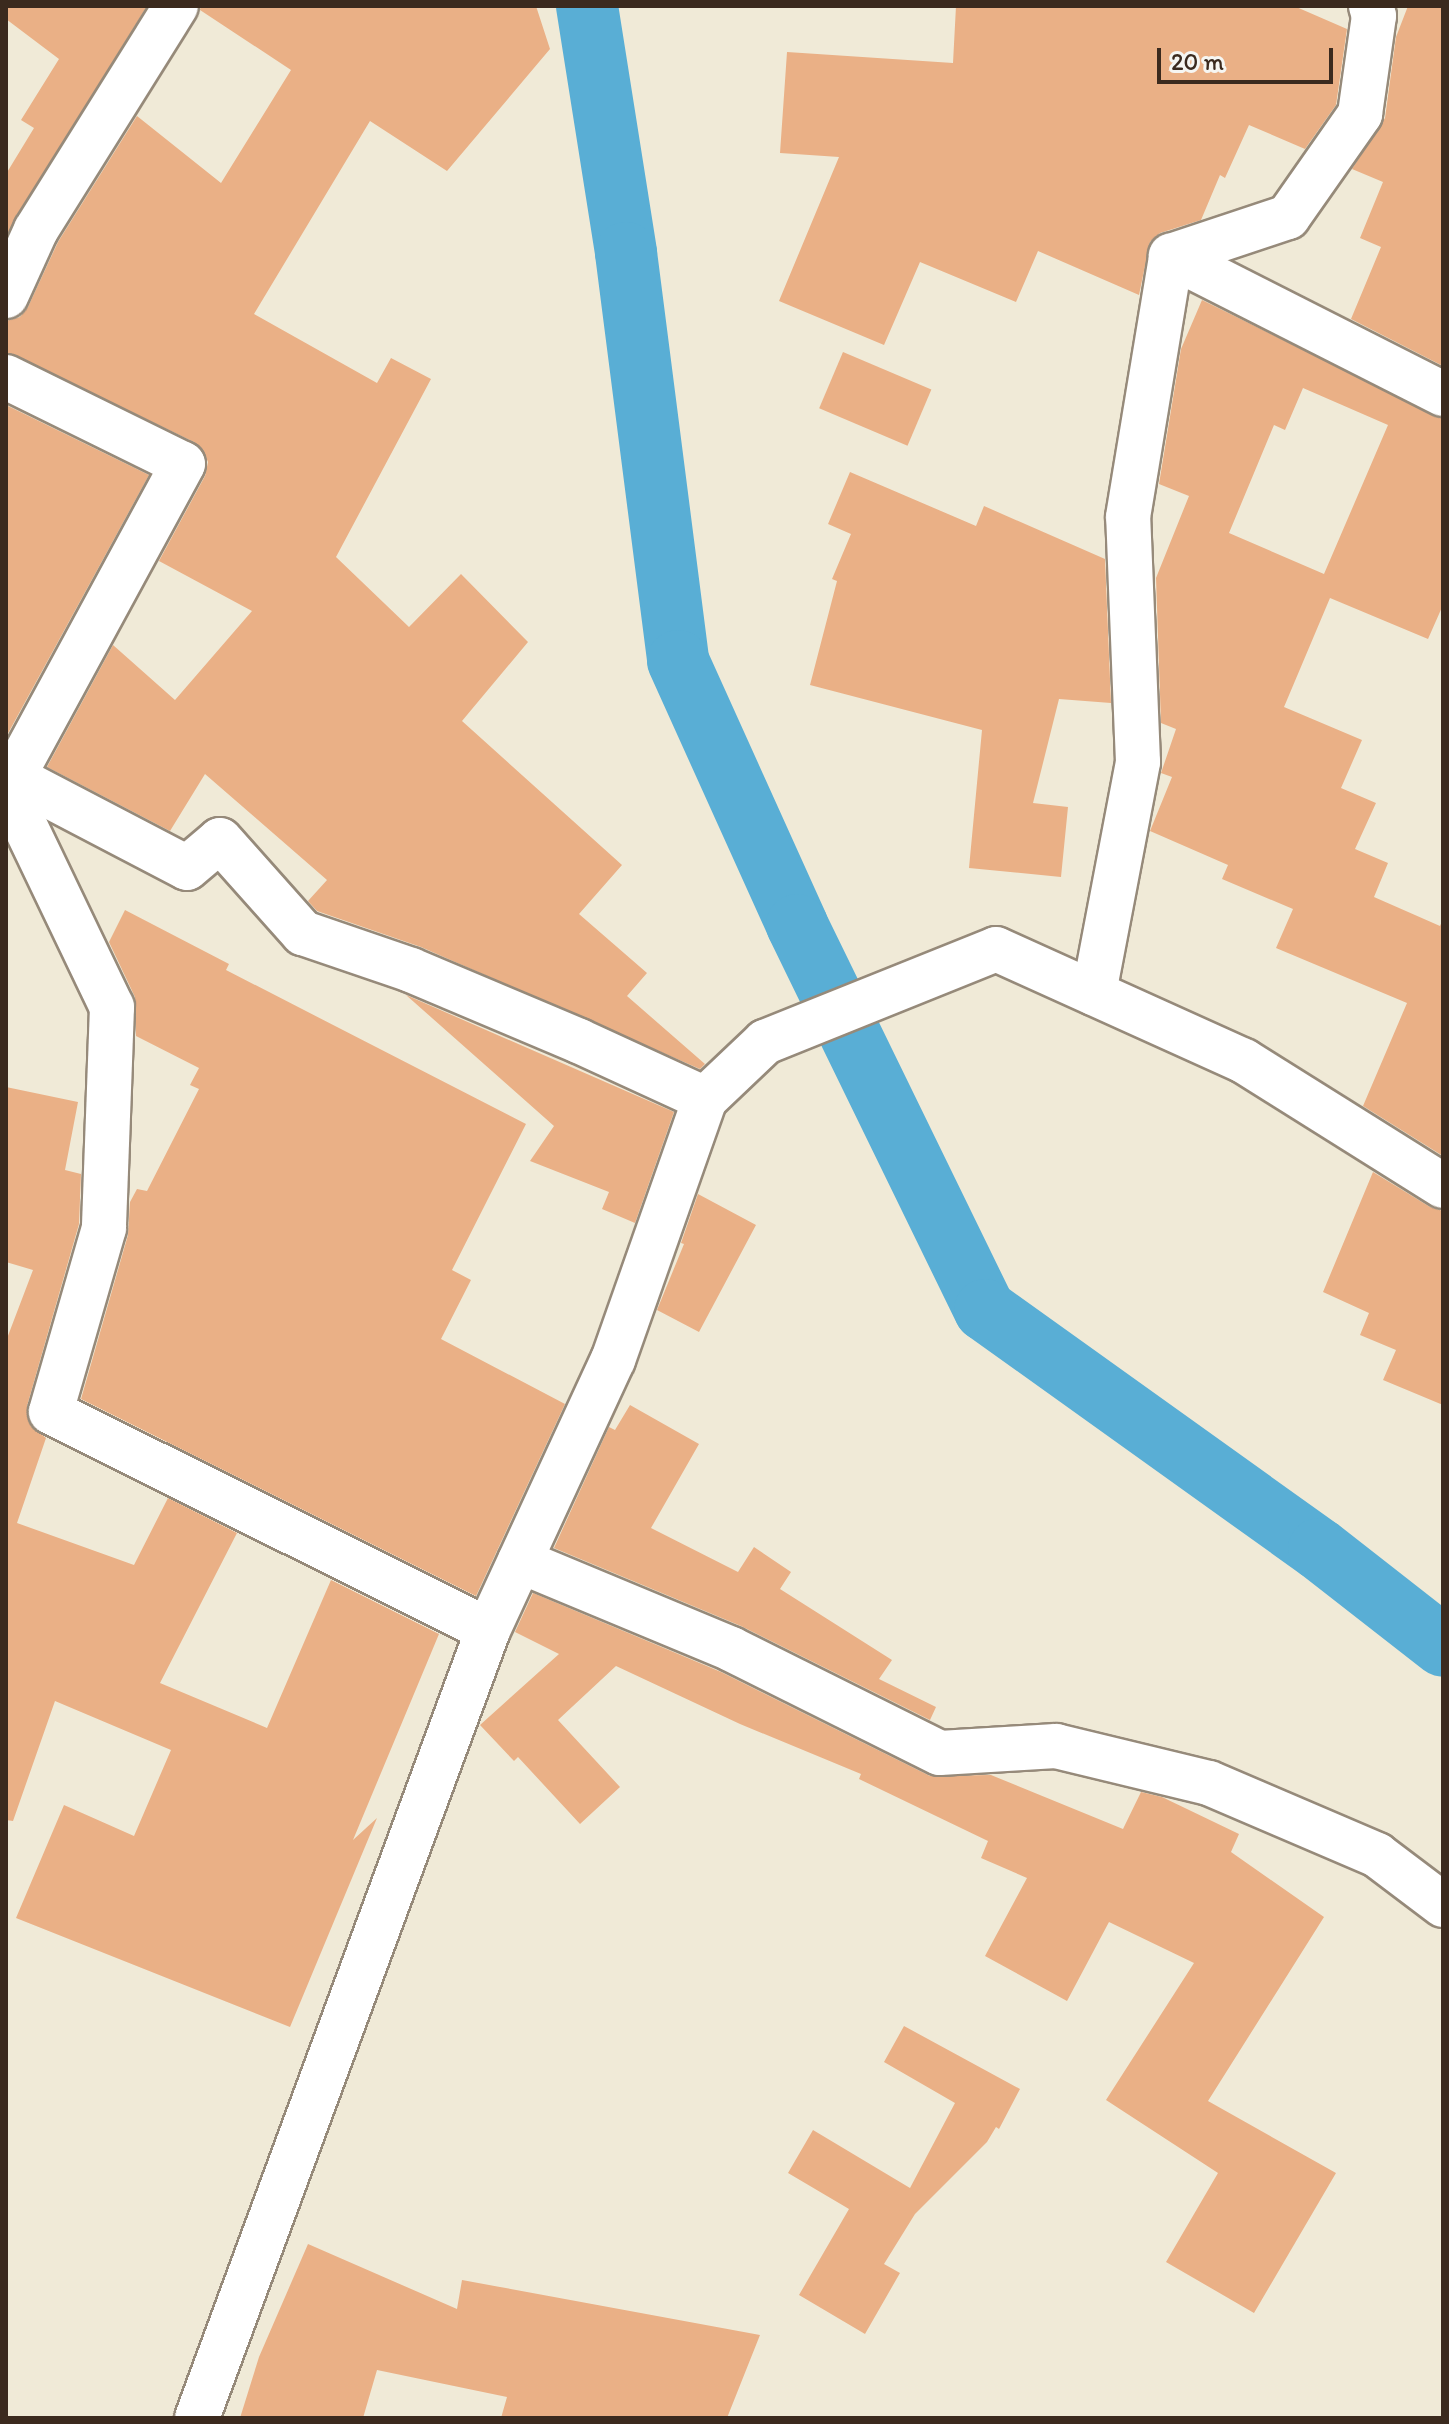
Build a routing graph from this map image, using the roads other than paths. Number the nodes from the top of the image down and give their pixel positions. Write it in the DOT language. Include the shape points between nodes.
graph roads {
  1 [pos="176,6"];
  2 [pos="1371,6"];
  3 [pos="21,221"];
  4 [pos="1171,256"];
  5 [pos="6,296"];
  6 [pos="6,377"];
  7 [pos="1443,394"];
  8 [pos="13,777"];
  9 [pos="1094,993"];
  10 [pos="705,1099"];
  11 [pos="1443,1186"];
  12 [pos="520,1561"];
  13 [pos="488,1630"];
  14 [pos="1443,1905"];
  15 [pos="197,2418"];
  1 -- 3 [label="street"];
  2 -- 4 [label="street" via="1360,114 1288,217"];
  3 -- 5 [label="street"];
  4 -- 7 [label="street"];
  4 -- 9 [label="street" via="1128,517 1138,762"];
  6 -- 8 [label="street" via="183,464"];
  8 -- 10 [label="street" via="187,868 220,840 303,933 411,970"];
  8 -- 13 [label="street" via="7,788 112,1007 104,1228 51,1412"];
  9 -- 10 [label="street" via="996,949 765,1042"];
  9 -- 11 [label="street" via="1244,1061"];
  10 -- 12 [label="street" via="613,1360"];
  12 -- 13 [label="street"];
  12 -- 14 [label="street" via="731,1649 940,1753 1056,1746 1209,1783 1377,1855"];
  13 -- 15 [label="street"];
}
